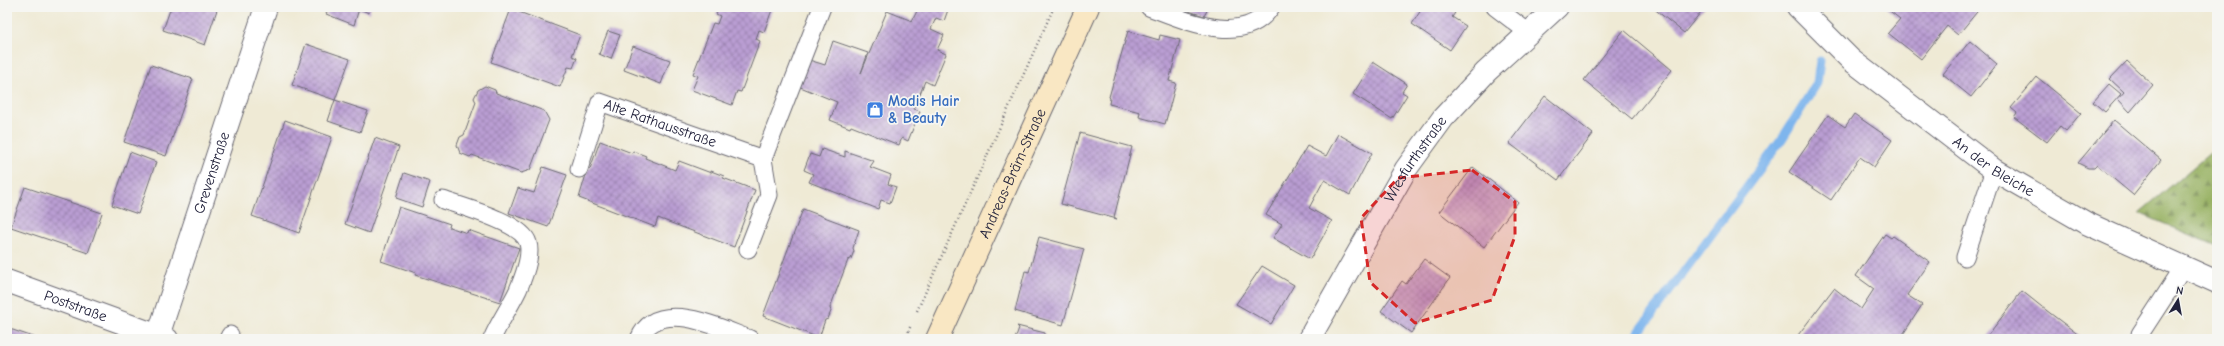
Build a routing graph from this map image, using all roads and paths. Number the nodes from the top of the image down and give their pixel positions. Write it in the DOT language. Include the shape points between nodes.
graph roads {
  1 [pos="266,7"];
  2 [pos="822,7"];
  3 [pos="1054,7"];
  4 [pos="1088,7"];
  5 [pos="1149,7"];
  6 [pos="1271,7"];
  7 [pos="1495,7"];
  8 [pos="1556,7"];
  9 [pos="1798,7"];
  10 [pos="1529,33"];
  11 [pos="762,159"];
  12 [pos="579,169"];
  13 [pos="1994,170"];
  14 [pos="444,200"];
  15 [pos="748,249"];
  16 [pos="1965,257"];
  17 [pos="2183,268"];
  18 [pos="7,281"];
  19 [pos="2217,282"];
  20 [pos="161,338"];
  21 [pos="492,339"];
  22 [pos="639,339"];
  23 [pos="750,339"];
  24 [pos="905,339"];
  25 [pos="937,339"];
  26 [pos="1309,339"];
  27 [pos="2140,339"];
  1 -- 20 [label="street, Grevenstraße"];
  2 -- 11 [label="lane"];
  3 -- 24 [label="path"];
  4 -- 25 [label="main road, Andreas-Bräm-Straße"];
  5 -- 6 [label="lane" via="1184,20 1234,28 1265,16"];
  7 -- 10 [label="lane"];
  8 -- 10 [label="street, Wiesfurthstraße"];
  9 -- 13 [label="street, An der Bleiche" via="1851,60"];
  10 -- 26 [label="street, Wiesfurthstraße" via="1475,83 1444,118 1406,169"];
  11 -- 12 [label="lane, Alte Rathausstraße" via="600,102"];
  11 -- 15 [label="lane" via="769,195"];
  13 -- 16 [label="lane"];
  13 -- 17 [label="street, An der Bleiche" via="2086,223"];
  14 -- 21 [label="lane" via="507,223 523,233 528,243 528,259 518,291"];
  17 -- 19 [label="street, An der Bleiche"];
  17 -- 27 [label="lane" via="2140,334"];
  18 -- 20 [label="street, Poststraße"];
  22 -- 23 [label="lane" via="643,330 653,320 672,316 703,322"];
}
